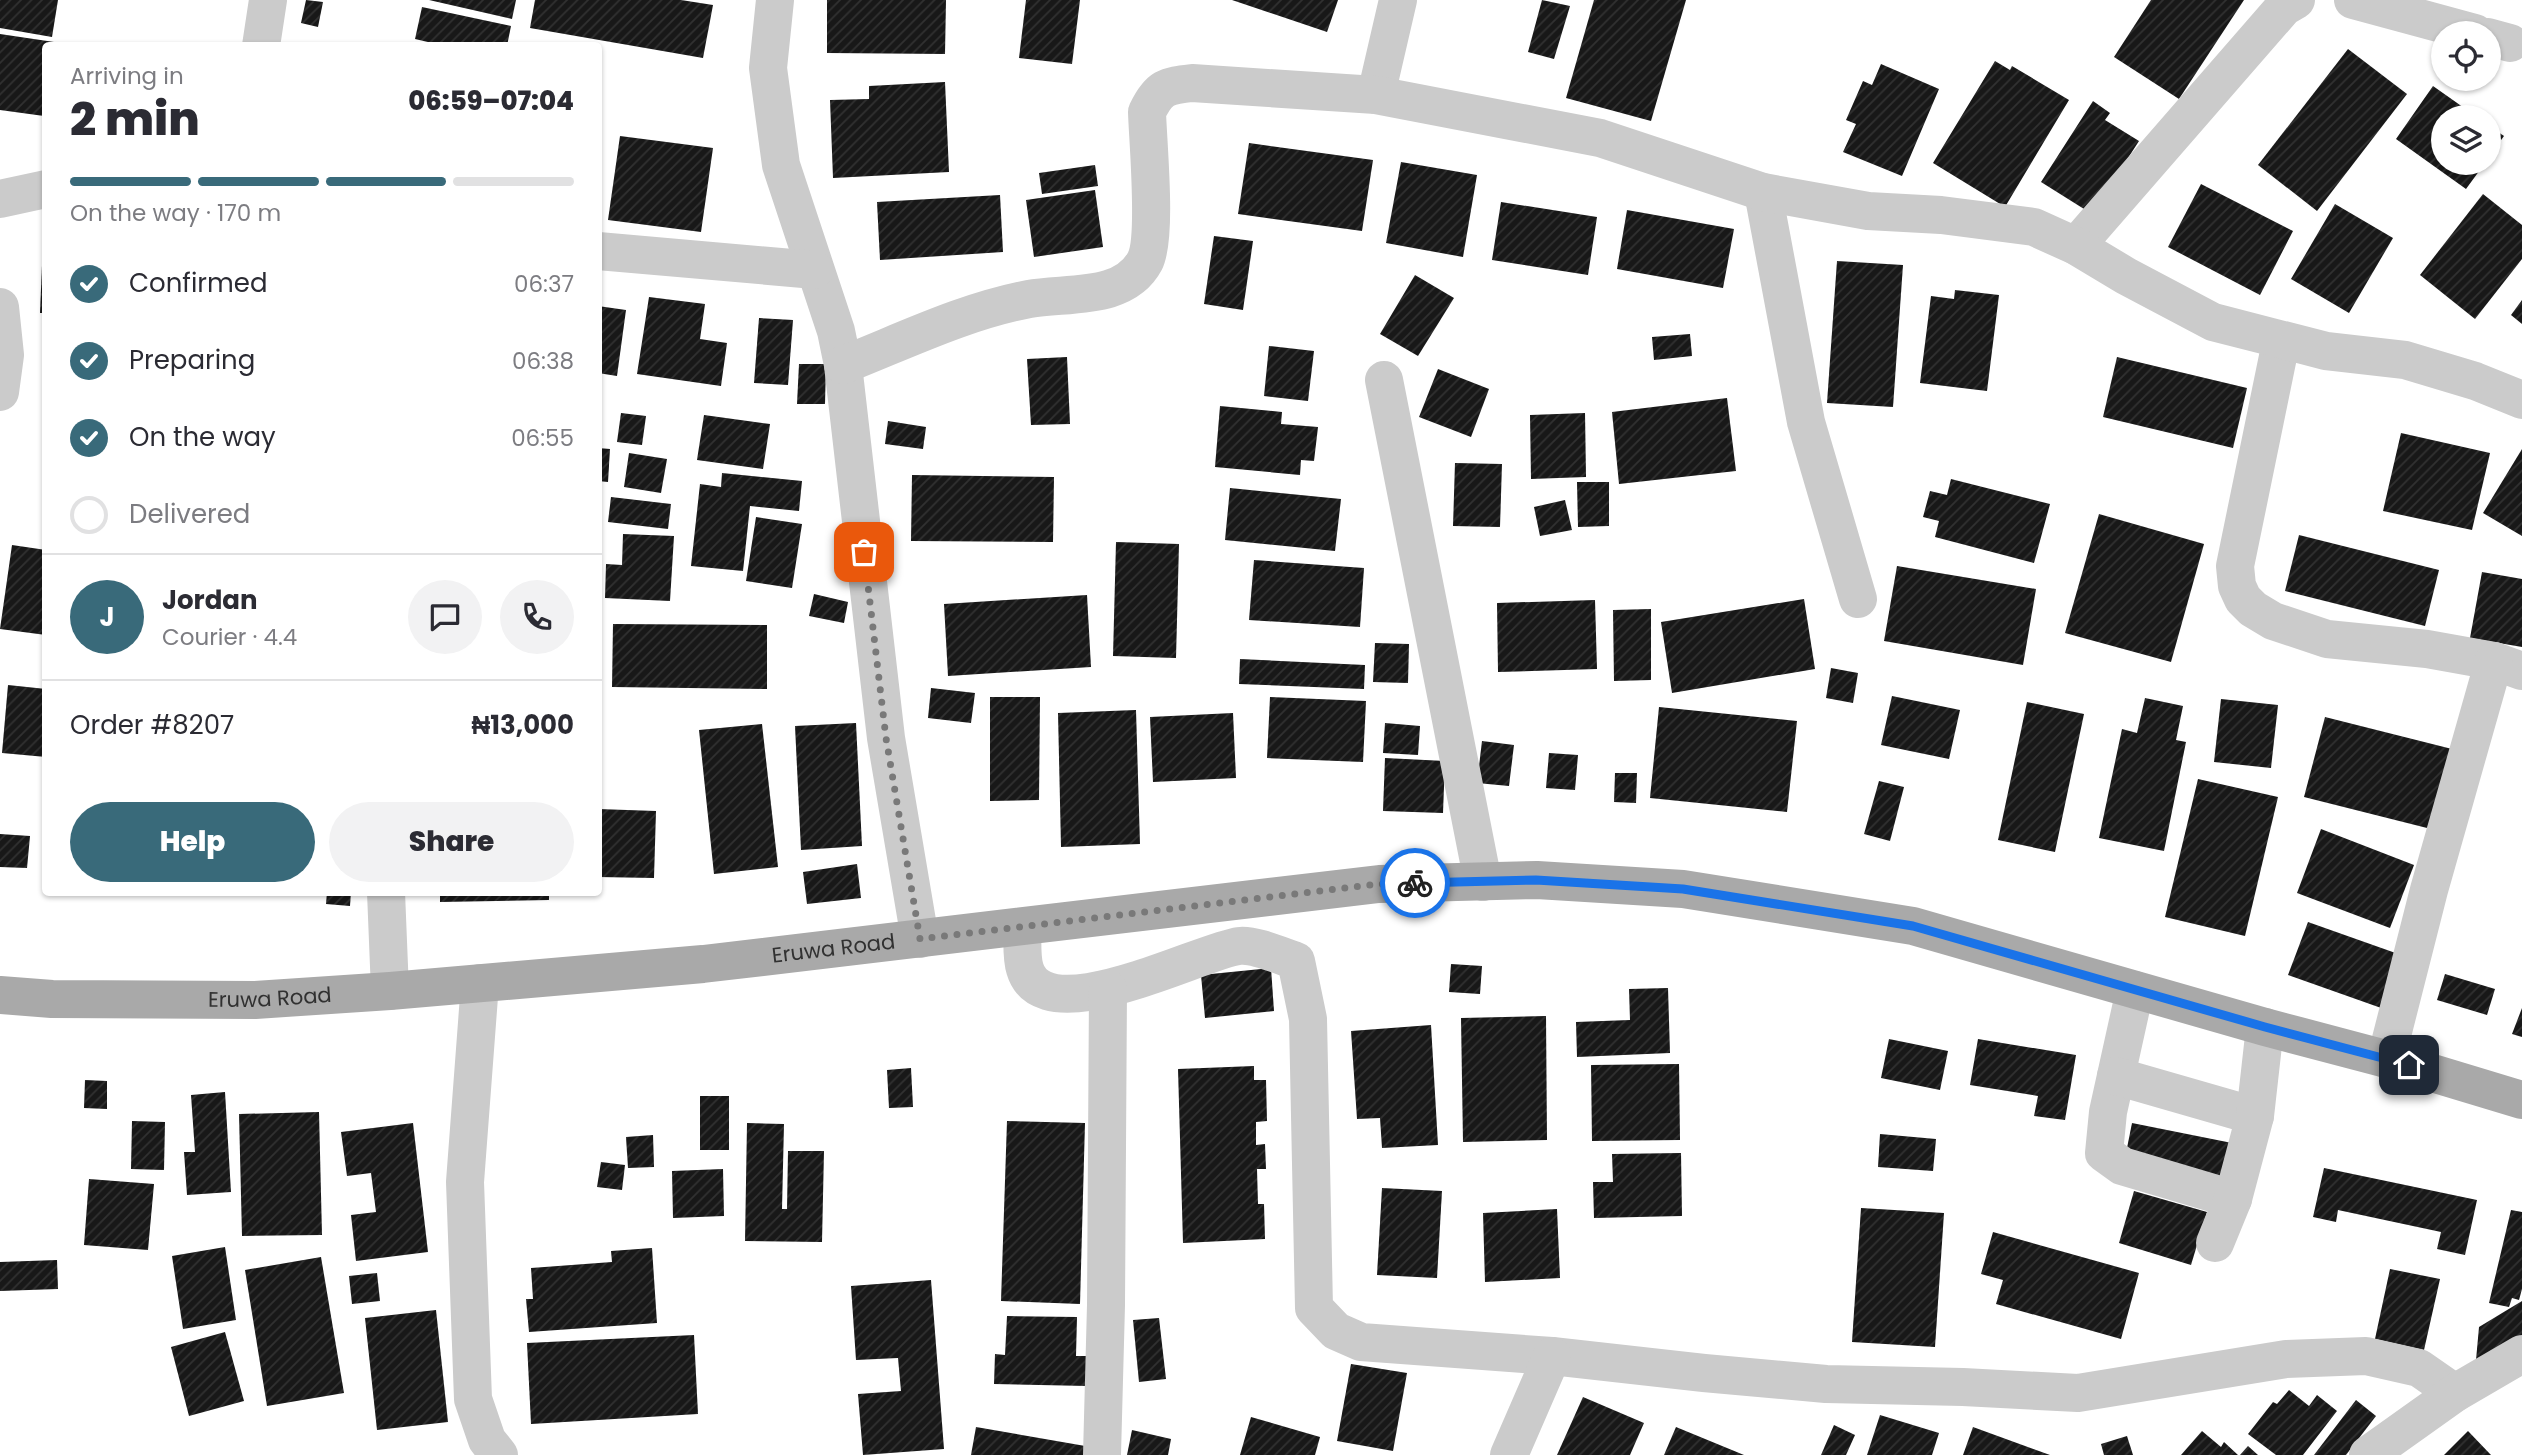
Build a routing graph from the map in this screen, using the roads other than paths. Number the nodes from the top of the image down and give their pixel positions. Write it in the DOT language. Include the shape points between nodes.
graph roads {
  1 [pos="268,0"];
  2 [pos="775,0"];
  3 [pos="1398,0"];
  4 [pos="2296,0"];
  5 [pos="2353,0"];
  6 [pos="2431,21"];
  7 [pos="262,42"];
  8 [pos="1376,95"];
  9 [pos="42,190"];
  10 [pos="1763,192"];
  11 [pos="0,198"];
  12 [pos="2076,246"];
  13 [pos="602,251"];
  14 [pos="815,270"];
  15 [pos="0,307"];
  16 [pos="2281,341"];
  17 [pos="844,365"];
  18 [pos="1384,380"];
  19 [pos="0,392"];
  20 [pos="2522,400"];
  21 [pos="1858,599"];
  22 [pos="2508,666"];
  23 [pos="1483,882"];
  24 [pos="386,896"];
  25 [pos="1022,926"];
  26 [pos="920,939"];
  27 [pos="480,983"];
  28 [pos="1108,989"];
  29 [pos="2135,990"];
  30 [pos="390,991"];
  31 [pos="0,995"];
  32 [pos="2265,1027"];
  33 [pos="2386,1059"];
  34 [pos="2116,1076"];
  35 [pos="2522,1100"];
  36 [pos="2255,1116"];
  37 [pos="2233,1199"];
  38 [pos="2215,1243"];
  39 [pos="2522,1354"];
  40 [pos="1552,1356"];
  41 [pos="2455,1392"];
  42 [pos="499,1455"];
  43 [pos="1102,1455"];
  44 [pos="1510,1455"];
  45 [pos="2368,1455"];
  1 -- 7 [label="street"];
  2 -- 14 [label="street" via="768,68 781,165"];
  3 -- 8 [label="street"];
  4 -- 12 [label="street" via="2284,7"];
  5 -- 6 [label="street"];
  8 -- 10 [label="street" via="1600,138"];
  8 -- 17 [label="street" via="1168,85 1154,97 1147,112 1151,234 1146,259 1133,277 1108,290 1028,299 967,316"];
  9 -- 11 [label="street"];
  10 -- 12 [label="street" via="1868,211 2034,227"];
  10 -- 21 [label="street" via="1806,422"];
  12 -- 16 [label="street" via="2213,322"];
  13 -- 14 [label="street"];
  14 -- 17 [label="street"];
  15 -- 19 [label="street" via="5,355"];
  16 -- 20 [label="street" via="2405,360"];
  16 -- 22 [label="street" via="2235,566 2243,599 2273,621 2327,639 2427,649"];
  17 -- 26 [label="street" via="886,738"];
  18 -- 23 [label="street"];
  22 -- 33 [label="street" via="2429,890"];
  23 -- 25 [label="main road, Eruwa Road" via="1379,884"];
  23 -- 29 [label="main road, Eruwa Road" via="1536,880 1683,889 1913,926"];
  24 -- 30 [label="street"];
  25 -- 26 [label="main road, Eruwa Road"];
  25 -- 28 [label="street" via="1025,970 1039,987 1057,994"];
  26 -- 27 [label="main road, Eruwa Road"];
  27 -- 30 [label="main road, Eruwa Road"];
  27 -- 42 [label="street" via="465,1182 473,1399 487,1440"];
  28 -- 40 [label="street" via="1241,945 1296,961 1308,1019 1314,1308 1336,1331 1361,1342"];
  28 -- 43 [label="street"];
  29 -- 32 [label="main road, Eruwa Road"];
  29 -- 34 [label="street"];
  30 -- 31 [label="main road, Eruwa Road" via="255,1000"];
  32 -- 33 [label="main road, Eruwa Road"];
  32 -- 36 [label="street"];
  33 -- 35 [label="main road, Eruwa Road"];
  34 -- 36 [label="street"];
  34 -- 37 [label="street" via="2104,1153 2122,1166"];
  36 -- 37 [label="street"];
  37 -- 38 [label="street"];
  39 -- 41 [label="street"];
  40 -- 41 [label="street" via="1826,1384 2078,1393 2286,1359 2366,1356 2418,1368"];
  40 -- 44 [label="street"];
  41 -- 45 [label="street"];
}
